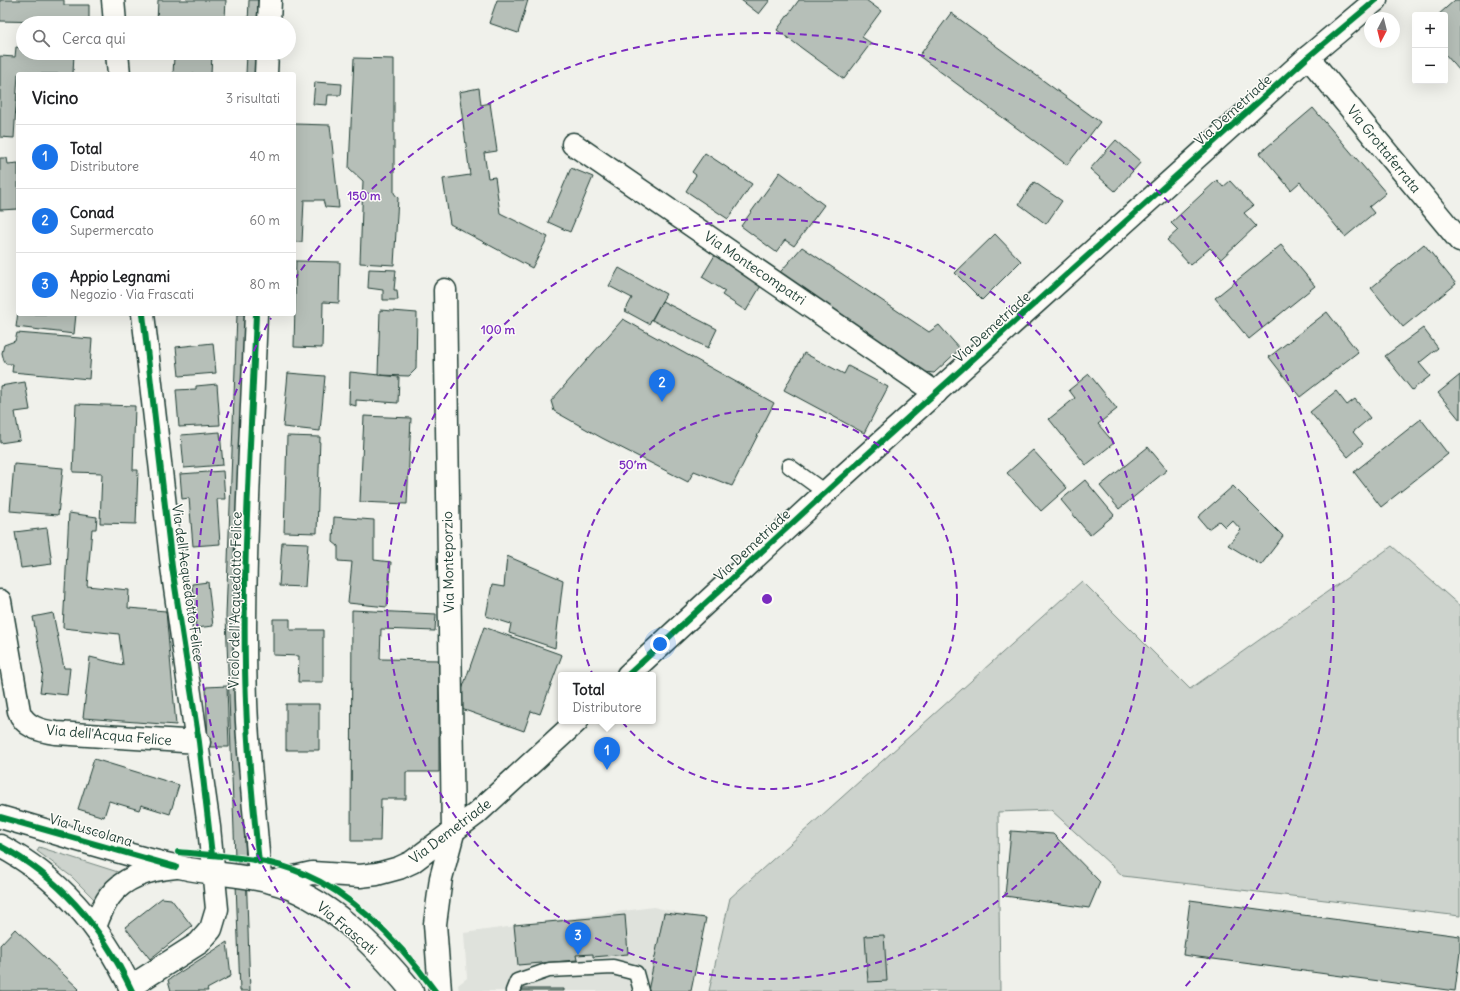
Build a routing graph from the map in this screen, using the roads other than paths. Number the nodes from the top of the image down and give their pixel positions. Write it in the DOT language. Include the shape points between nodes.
graph roads {
  1 [pos="113,0"];
  2 [pos="270,0"];
  3 [pos="1375,0"];
  4 [pos="114,16"];
  5 [pos="269,16"];
  6 [pos="1308,57"];
  7 [pos="118,60"];
  8 [pos="267,60"];
  9 [pos="119,72"];
  10 [pos="266,72"];
  11 [pos="573,144"];
  12 [pos="1460,241"];
  13 [pos="445,290"];
  14 [pos="143,316"];
  15 [pos="256,316"];
  16 [pos="936,393"];
  17 [pos="789,466"];
  18 [pos="826,493"];
  19 [pos="0,601"];
  20 [pos="631,672"];
  21 [pos="575,724"];
  22 [pos="199,742"];
  23 [pos="0,817"];
  24 [pos="453,833"];
  25 [pos="0,846"];
  26 [pos="10,856"];
  27 [pos="176,867"];
  28 [pos="214,872"];
  29 [pos="266,880"];
  30 [pos="95,927"];
  31 [pos="131,989"];
  32 [pos="412,991"];
  33 [pos="440,991"];
  34 [pos="513,991"];
  35 [pos="641,991"];
  1 -- 4 [label="street"];
  2 -- 5 [label="street"];
  3 -- 6 [label="street, Via Demetriade"];
  6 -- 12 [label="street, Via Grottaferrata"];
  6 -- 16 [label="street, Via Demetriade"];
  7 -- 9 [label="street"];
  8 -- 10 [label="street"];
  11 -- 16 [label="street, Via Montecompatri"];
  13 -- 24 [label="street, Via Monteporzio"];
  14 -- 22 [label="street, Via dell'Acquedotto Felice" via="172,567"];
  15 -- 29 [label="street, Vicolo dell'Acquedotto Felice" via="246,545 246,701 253,812"];
  16 -- 18 [label="street, Via Demetriade"];
  17 -- 18 [label="lane"];
  18 -- 20 [label="street, Via Demetriade"];
  19 -- 22 [label="street, Via dell'Acqua Felice" via="18,711 27,723 56,733"];
  21 -- 24 [label="street, Via Demetriade"];
  22 -- 28 [label="street, Via dell'Acquedotto Felice"];
  23 -- 27 [label="street, Via Tuscolana"];
  24 -- 29 [label="street, Via Demetriade" via="412,862 388,871 360,876 312,873"];
  24 -- 33 [label="street, Via Monteporzio" via="439,891 435,924"];
  25 -- 26 [label="street"];
  26 -- 30 [label="street" via="41,871 62,889"];
  27 -- 28 [label="street, Via Frascati"];
  27 -- 30 [label="street" via="155,869 136,876 116,889 105,903"];
  28 -- 29 [label="street, Via Frascati"];
  28 -- 31 [label="street, Via dell'Acquedotto Felice" via="217,909 207,934 194,948"];
  29 -- 32 [label="street, Via Frascati" via="300,892 331,911 376,951"];
  30 -- 31 [label="street"];
  34 -- 35 [label="lane" via="517,981 549,970 613,967 636,973"];
}
